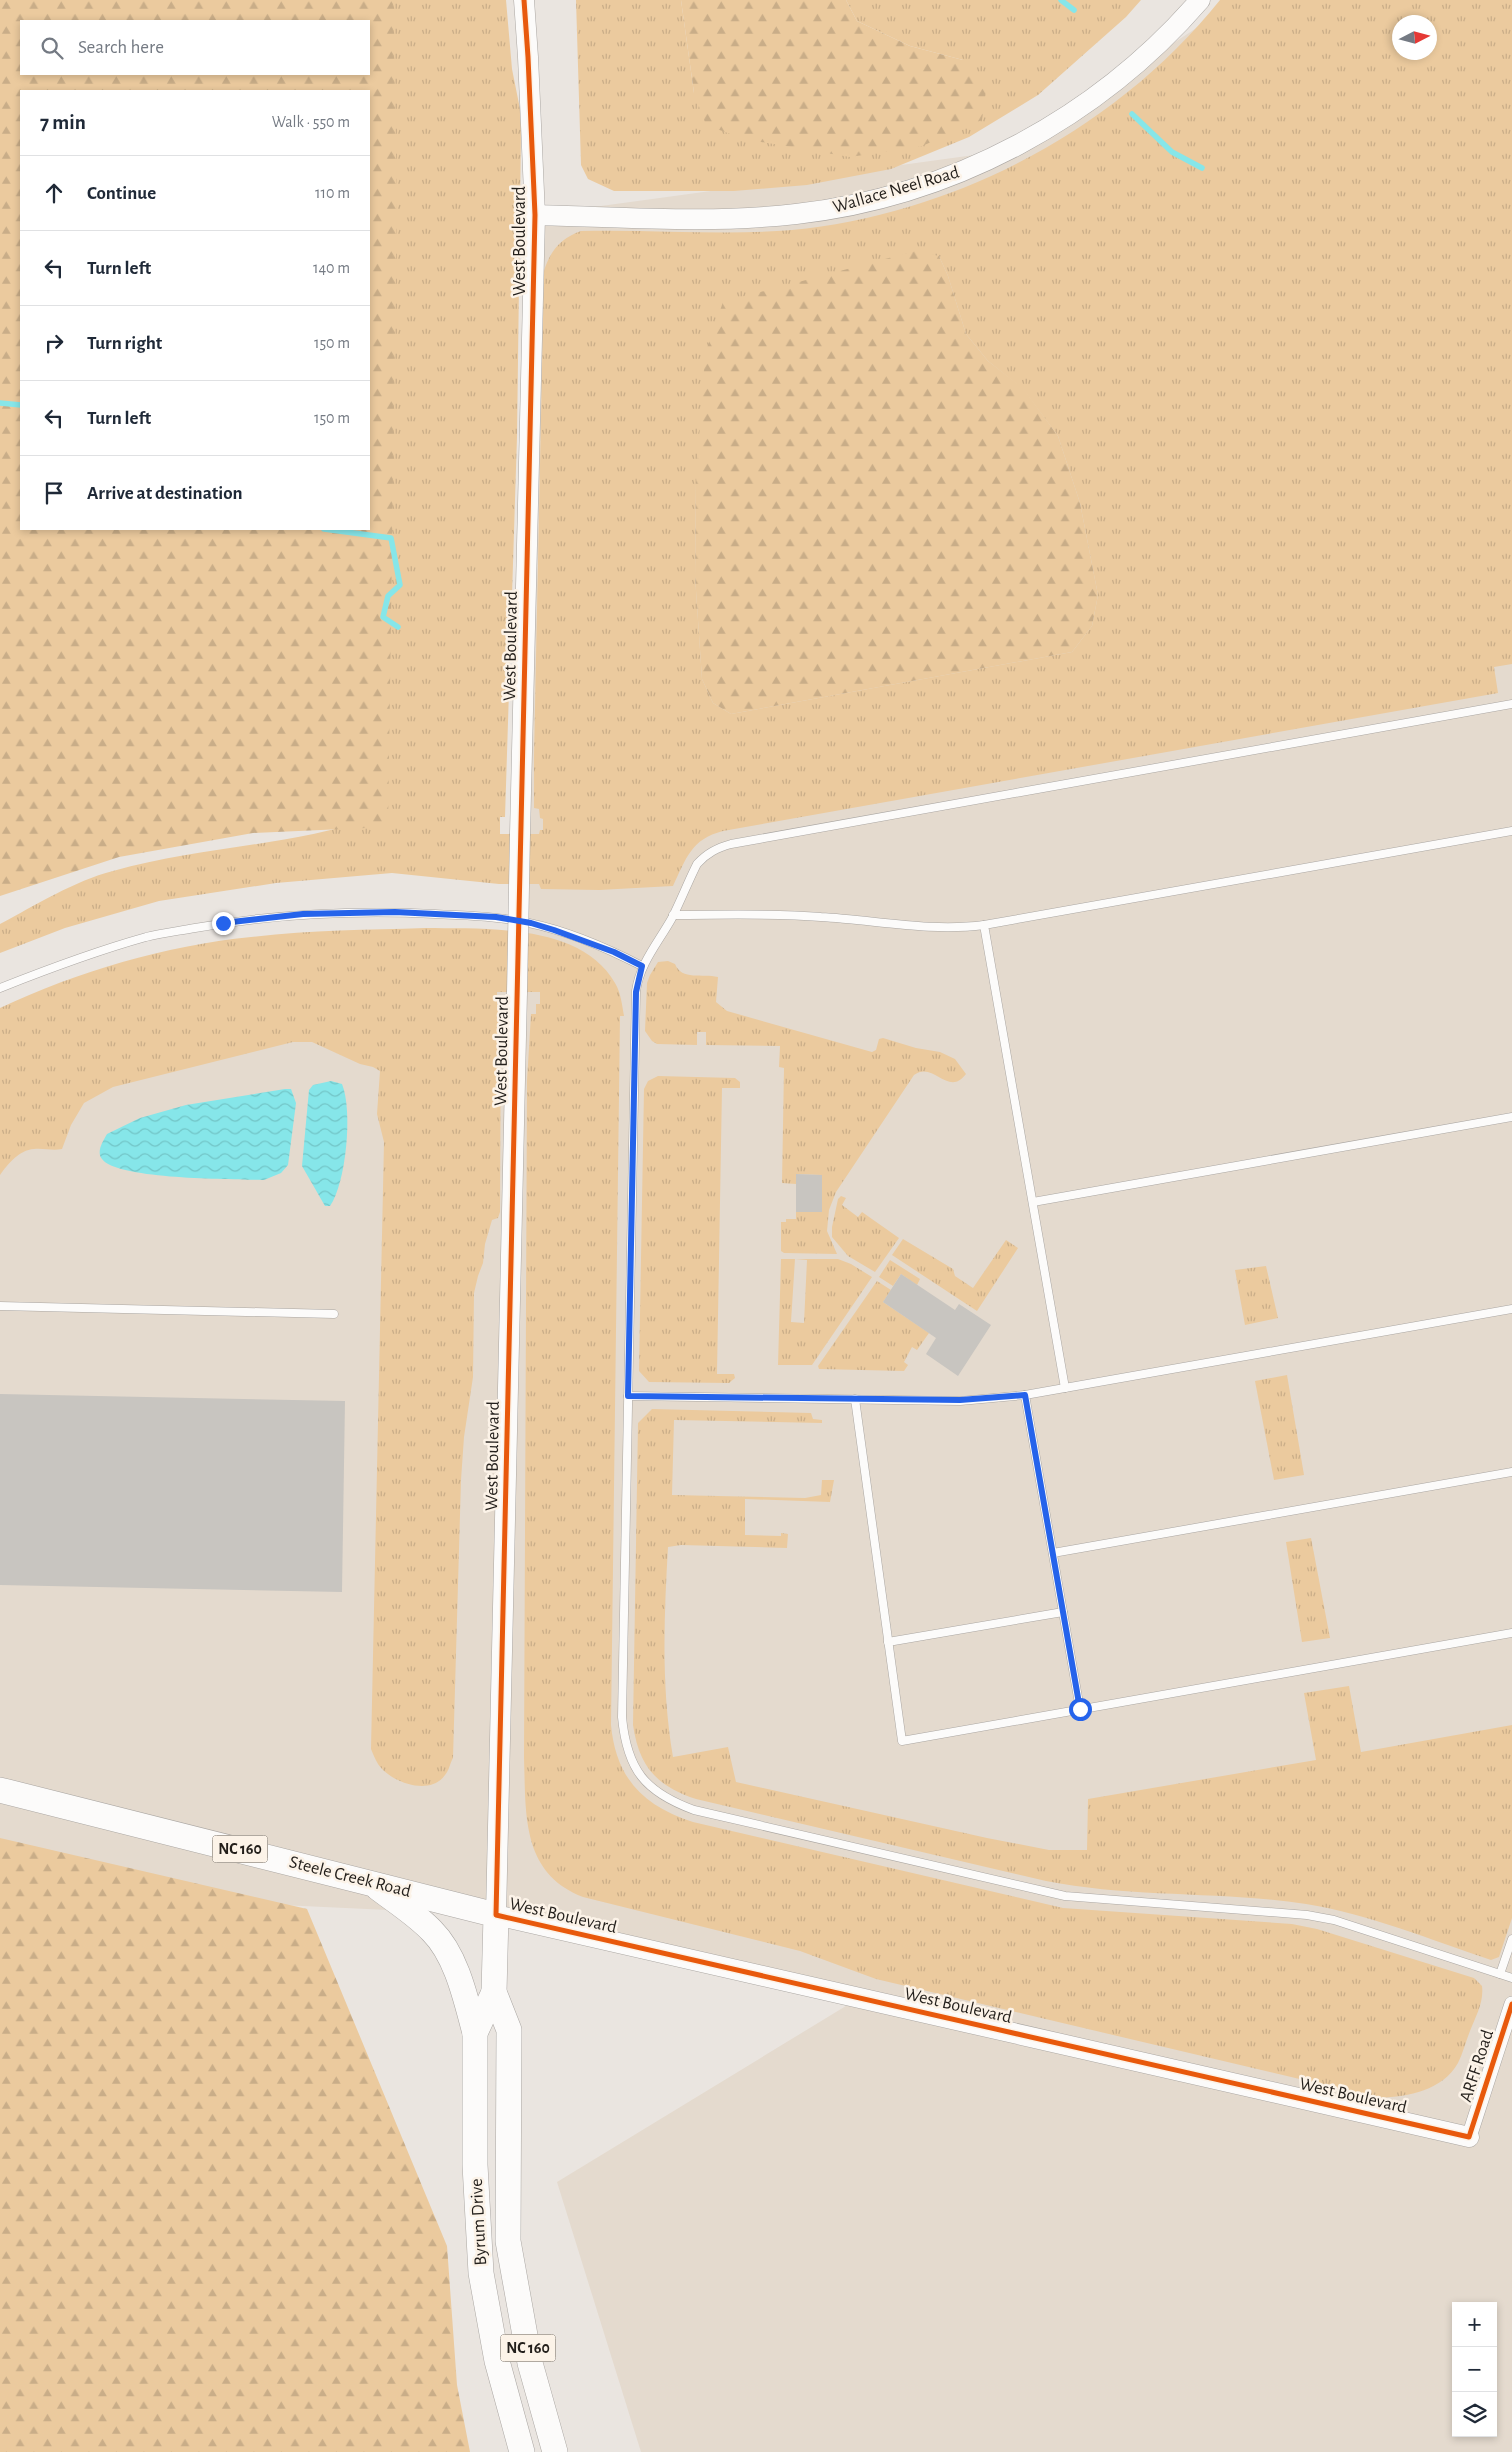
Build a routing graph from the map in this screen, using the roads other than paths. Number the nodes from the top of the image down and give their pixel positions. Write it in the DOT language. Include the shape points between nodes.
graph roads {
  1 [pos="524,0"];
  2 [pos="1200,0"];
  3 [pos="535,215"];
  4 [pos="1512,704"];
  5 [pos="1512,831"];
  6 [pos="673,916"];
  7 [pos="984,924"];
  8 [pos="642,966"];
  9 [pos="0,988"];
  10 [pos="1512,1118"];
  11 [pos="1033,1202"];
  12 [pos="0,1306"];
  13 [pos="1512,1309"];
  14 [pos="334,1314"];
  15 [pos="1065,1388"];
  16 [pos="1025,1395"];
  17 [pos="628,1396"];
  18 [pos="855,1400"];
  19 [pos="1512,1472"];
  20 [pos="1053,1553"];
  21 [pos="1063,1612"];
  22 [pos="1512,1633"];
  23 [pos="888,1642"];
  24 [pos="1080,1709"];
  25 [pos="0,1790"];
  26 [pos="372,1883"];
  27 [pos="496,1915"];
  28 [pos="1512,1939"];
  29 [pos="1500,1974"];
  30 [pos="1512,1978"];
  31 [pos="494,1992"];
  32 [pos="1512,2004"];
  33 [pos="475,2033"];
  34 [pos="1469,2137"];
  35 [pos="522,2452"];
  36 [pos="555,2452"];
  1 -- 3 [label="street, West Boulevard"];
  2 -- 3 [label="street, Wallace Neel Road" via="1176,28 1138,63 1063,119 1011,150 918,187 831,210 794,214 702,218"];
  3 -- 27 [label="street, West Boulevard, bridge"];
  4 -- 6 [label="lane" via="732,844 712,850 696,864"];
  5 -- 7 [label="lane"];
  6 -- 7 [label="lane" via="821,916 963,928"];
  6 -- 8 [label="lane"];
  7 -- 11 [label="lane"];
  8 -- 9 [label="lane" via="554,930 496,917 395,912 303,914 223,923 148,937 59,965"];
  8 -- 17 [label="lane" via="636,992"];
  10 -- 11 [label="lane"];
  11 -- 15 [label="lane"];
  12 -- 14 [label="lane"];
  13 -- 15 [label="lane"];
  15 -- 16 [label="lane"];
  16 -- 18 [label="lane" via="960,1400"];
  16 -- 20 [label="lane"];
  17 -- 18 [label="lane"];
  17 -- 29 [label="lane" via="622,1717 625,1743 635,1767 650,1787 669,1801 694,1810 1065,1896 1307,1915 1334,1920"];
  18 -- 23 [label="lane"];
  19 -- 20 [label="lane"];
  20 -- 21 [label="lane"];
  21 -- 23 [label="lane"];
  21 -- 24 [label="lane"];
  22 -- 24 [label="lane"];
  23 -- 24 [label="lane" via="902,1741"];
  25 -- 26 [label="main road, Steele Creek Road / NC 160"];
  26 -- 27 [label="main road, Steele Creek Road / NC 160"];
  26 -- 33 [label="main road" via="433,1931 454,1966"];
  27 -- 31 [label="main road, Byrum Drive / NC 160"];
  27 -- 34 [label="street, West Boulevard"];
  28 -- 29 [label="lane"];
  29 -- 30 [label="lane"];
  31 -- 33 [label="main road, Byrum Drive / NC 160"];
  31 -- 36 [label="main road, Byrum Drive / NC 160" via="508,2030 508,2241 530,2363"];
  32 -- 34 [label="street, ARFF Road"];
  33 -- 35 [label="main road, Byrum Drive / NC 160" via="475,2165 481,2273 497,2361"];
}
